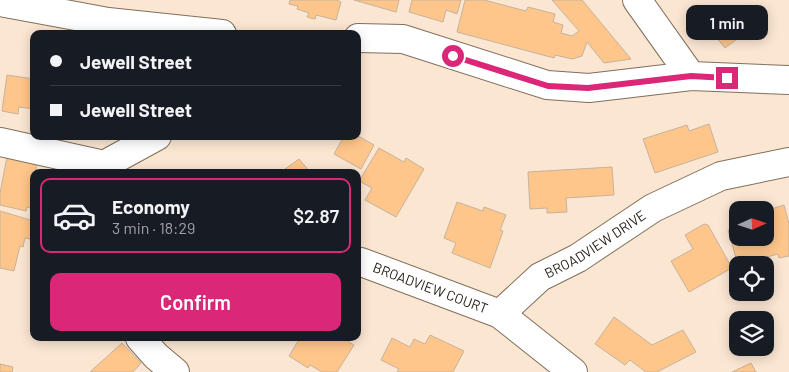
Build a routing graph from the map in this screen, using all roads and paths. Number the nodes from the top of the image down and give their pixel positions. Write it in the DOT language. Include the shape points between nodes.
graph roads {
  1 [pos="638,0"];
  2 [pos="0,2"];
  3 [pos="184,30"];
  4 [pos="361,38"];
  5 [pos="691,76"];
  6 [pos="789,80"];
  7 [pos="150,140"];
  8 [pos="0,142"];
  9 [pos="789,162"];
  10 [pos="102,169"];
  11 [pos="361,262"];
  12 [pos="500,314"];
  13 [pos="143,341"];
  14 [pos="175,372"];
  15 [pos="573,372"];
  1 -- 5 [label="street"];
  2 -- 3 [label="street" via="108,22"];
  4 -- 5 [label="street" via="403,39 548,86 588,88"];
  5 -- 6 [label="street"];
  7 -- 10 [label="street"];
  8 -- 10 [label="street"];
  9 -- 12 [label="street, BROADVIEW DRIVE" via="721,176 653,208 578,258 540,277"];
  11 -- 12 [label="street, BROADVIEW COURT"];
  12 -- 15 [label="street"];
  13 -- 14 [label="street"];
}
